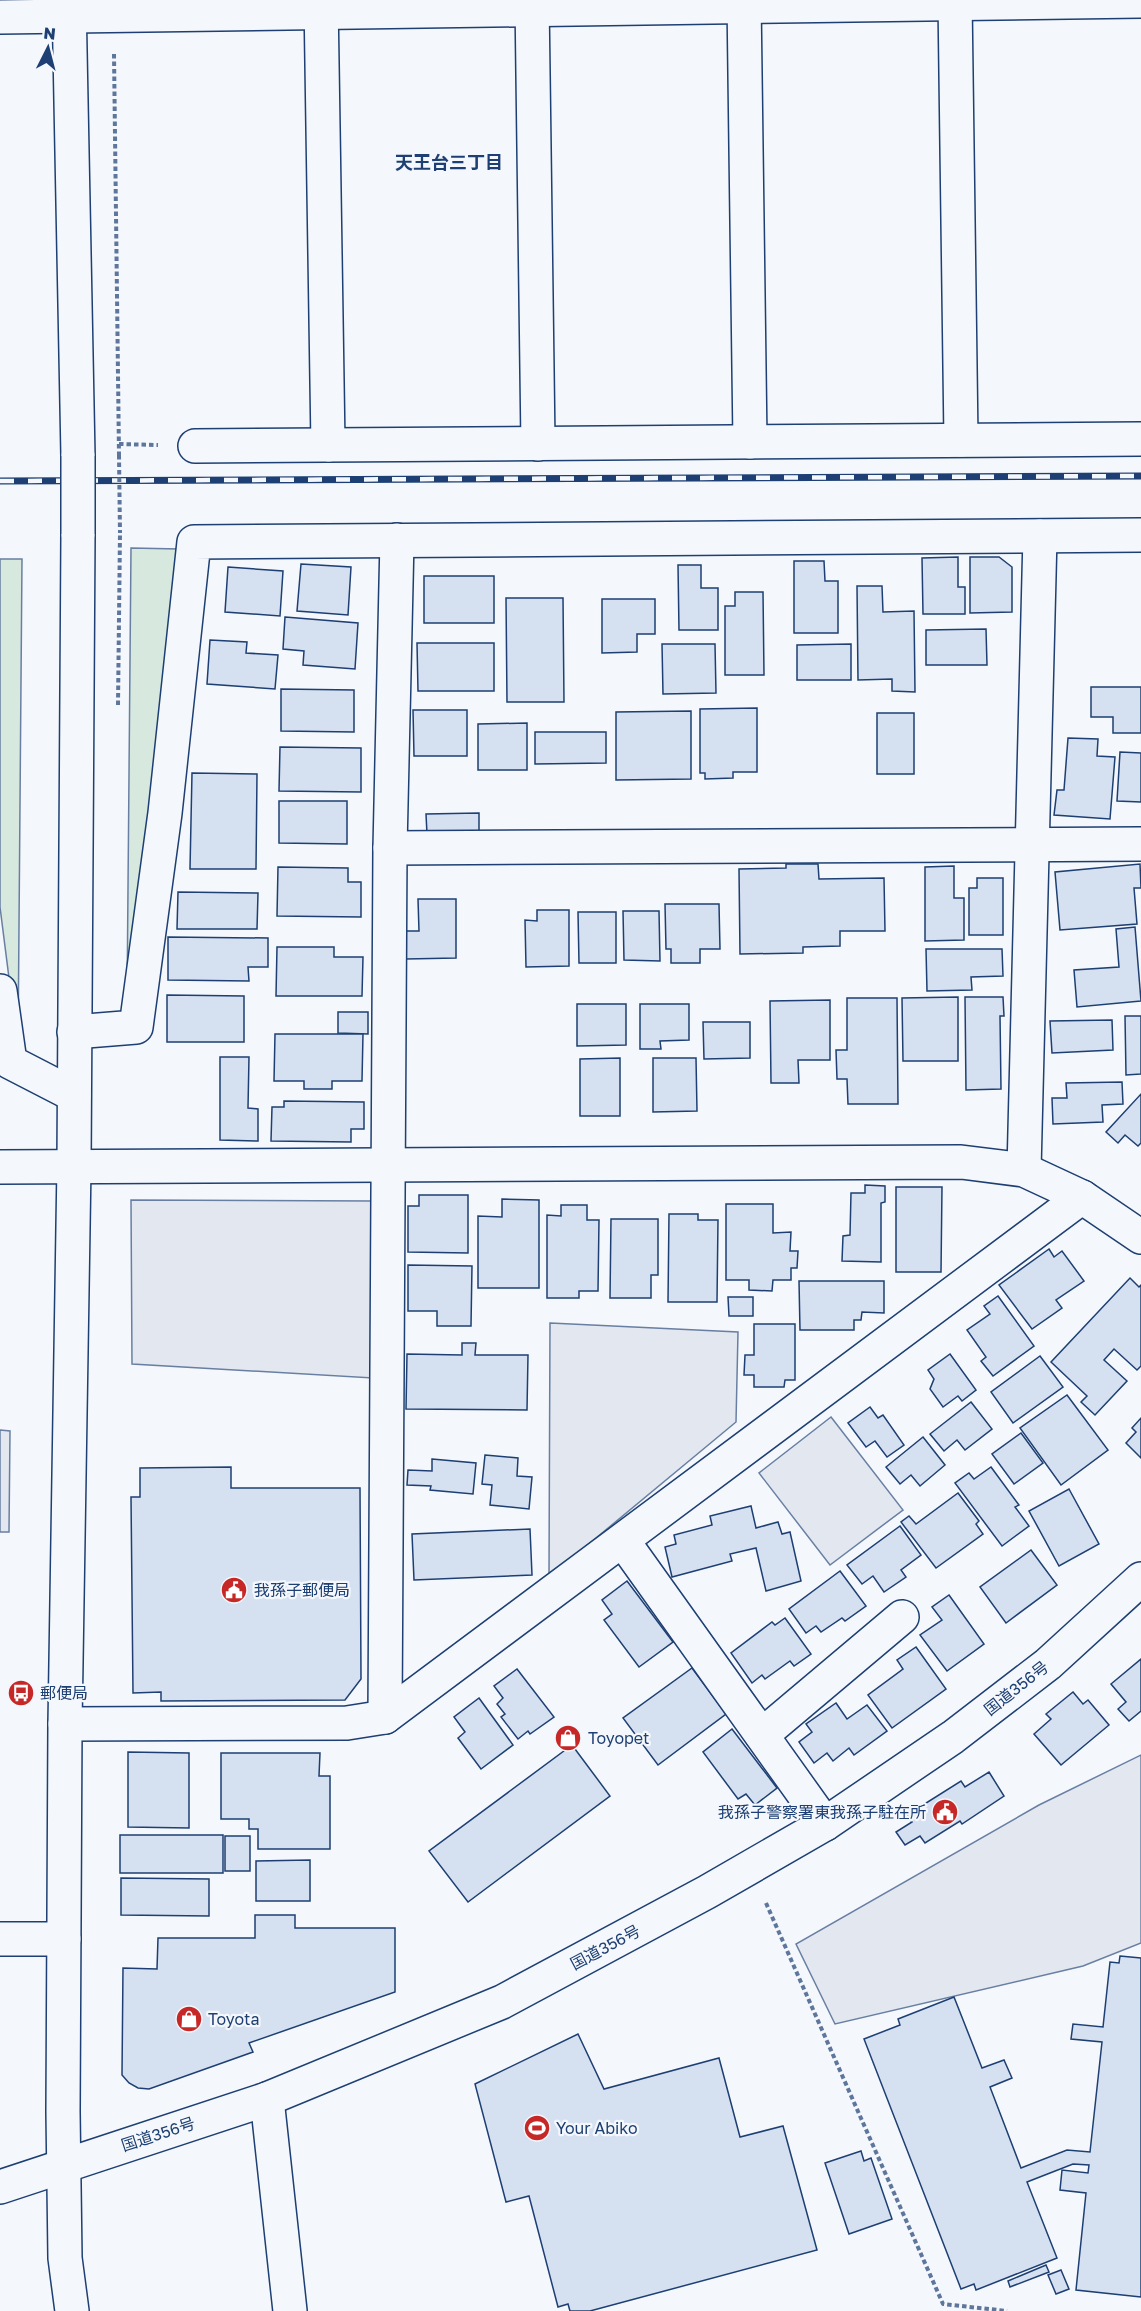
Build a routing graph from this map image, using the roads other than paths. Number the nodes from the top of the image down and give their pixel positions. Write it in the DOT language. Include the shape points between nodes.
graph roads {
  1 [pos="1141,1"];
  2 [pos="955,2"];
  3 [pos="744,3"];
  4 [pos="532,5"];
  5 [pos="321,6"];
  6 [pos="69,8"];
  7 [pos="0,17"];
  8 [pos="1141,439"];
  9 [pos="961,440"];
  10 [pos="750,441"];
  11 [pos="538,444"];
  12 [pos="328,445"];
  13 [pos="195,446"];
  14 [pos="1141,535"];
  15 [pos="1040,536"];
  16 [pos="397,540"];
  17 [pos="1141,844"];
  18 [pos="1033,846"];
  19 [pos="390,848"];
  20 [pos="0,991"];
  21 [pos="74,1032"];
  22 [pos="74,1095"];
  23 [pos="74,1165"];
  24 [pos="390,1165"];
  25 [pos="0,1167"];
  26 [pos="1024,1170"];
  27 [pos="1082,1197"];
  28 [pos="1141,1237"];
  29 [pos="623,1541"];
  30 [pos="1141,1579"];
  31 [pos="902,1617"];
  32 [pos="385,1717"];
  33 [pos="65,1724"];
  34 [pos="762,1735"];
  35 [pos="825,1824"];
  36 [pos="0,1939"];
  37 [pos="64,1939"];
  38 [pos="267,2099"];
  39 [pos="62,2165"];
  40 [pos="0,2187"];
  41 [pos="72,2311"];
  42 [pos="290,2311"];
  1 -- 2 [label="main road"];
  2 -- 3 [label="main road"];
  2 -- 9 [label="main road"];
  3 -- 4 [label="main road"];
  3 -- 10 [label="main road"];
  4 -- 5 [label="main road"];
  4 -- 11 [label="main road"];
  5 -- 6 [label="main road" via="114,16"];
  5 -- 12 [label="main road"];
  6 -- 7 [label="main road"];
  6 -- 21 [label="main road, bridge" via="78,456"];
  8 -- 9 [label="main road"];
  9 -- 10 [label="main road"];
  10 -- 11 [label="main road"];
  11 -- 12 [label="main road"];
  12 -- 13 [label="main road"];
  14 -- 15 [label="main road"];
  15 -- 16 [label="main road"];
  15 -- 18 [label="main road"];
  16 -- 19 [label="main road"];
  16 -- 21 [label="main road" via="194,542 165,813 136,1028"];
  17 -- 18 [label="main road"];
  18 -- 19 [label="main road"];
  18 -- 26 [label="main road"];
  19 -- 24 [label="main road"];
  20 -- 22 [label="main road" via="10,1062"];
  21 -- 22 [label="main road"];
  22 -- 23 [label="main road"];
  23 -- 24 [label="main road"];
  23 -- 25 [label="main road"];
  23 -- 33 [label="main road"];
  24 -- 26 [label="main road" via="961,1162"];
  24 -- 32 [label="main road"];
  26 -- 27 [label="main road"];
  27 -- 28 [label="main road"];
  27 -- 29 [label="main road"];
  29 -- 32 [label="main road"];
  29 -- 34 [label="main road"];
  30 -- 35 [label="main road, 国道356号" via="1048,1664 970,1724"];
  31 -- 34 [label="main road"];
  32 -- 33 [label="main road" via="347,1722"];
  33 -- 37 [label="main road"];
  34 -- 35 [label="main road"];
  35 -- 38 [label="main road, 国道356号" via="502,2002"];
  36 -- 37 [label="main road"];
  37 -- 39 [label="main road"];
  38 -- 39 [label="main road, 国道356号"];
  38 -- 42 [label="main road"];
  39 -- 40 [label="main road, 国道356号"];
  39 -- 41 [label="main road" via="65,2258"];
}
